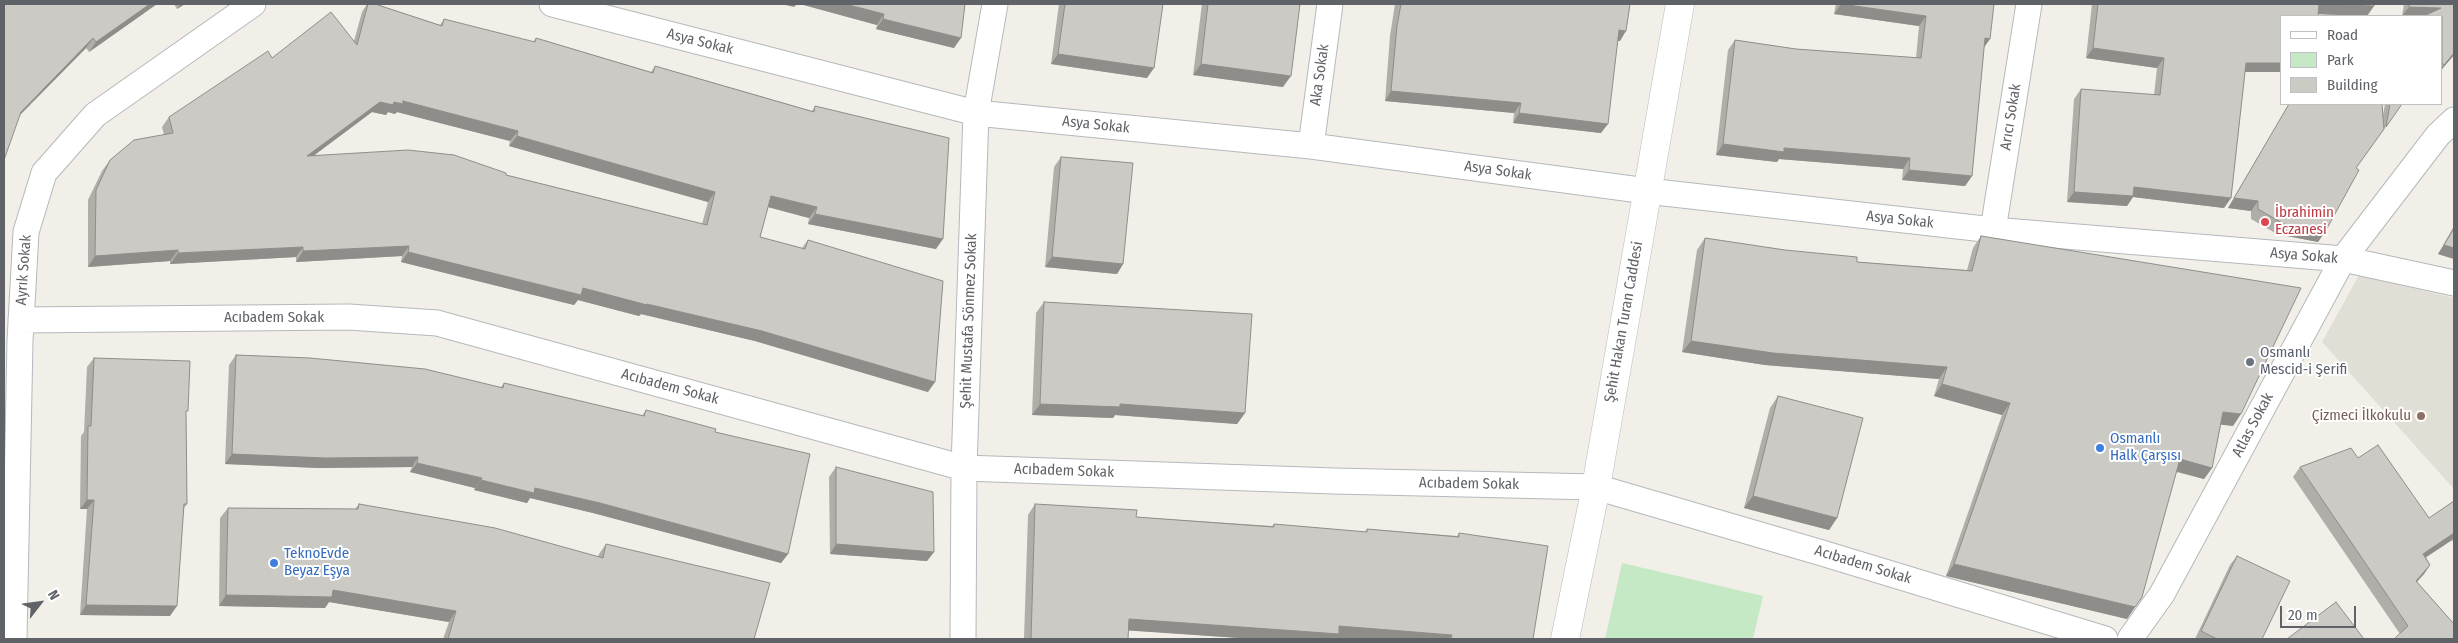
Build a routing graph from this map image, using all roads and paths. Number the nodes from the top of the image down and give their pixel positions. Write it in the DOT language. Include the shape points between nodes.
graph roads {
  1 [pos="252,4"];
  2 [pos="552,4"];
  3 [pos="995,4"];
  4 [pos="1330,4"];
  5 [pos="1680,4"];
  6 [pos="2029,4"];
  7 [pos="976,112"];
  8 [pos="2454,120"];
  9 [pos="1311,146"];
  10 [pos="1647,191"];
  11 [pos="1992,230"];
  12 [pos="2343,259"];
  13 [pos="2454,283"];
  14 [pos="21,320"];
  15 [pos="964,468"];
  16 [pos="1596,487"];
  17 [pos="14,639"];
  18 [pos="963,639"];
  19 [pos="1565,639"];
  20 [pos="2105,639"];
  21 [pos="2130,639"];
  1 -- 14 [label="street, Ayrık Sokak" via="95,116 44,173 26,232"];
  2 -- 7 [label="street, Asya Sokak"];
  3 -- 7 [label="street, Şehit Mustafa Sönmez Sokak"];
  4 -- 9 [label="street, Aka Sokak"];
  5 -- 10 [label="main road, Şehit Hakan Turan Caddesi"];
  6 -- 11 [label="street, Arıcı Sokak"];
  7 -- 9 [label="street, Asya Sokak"];
  7 -- 15 [label="street, Şehit Mustafa Sönmez Sokak"];
  8 -- 12 [label="street, Atlas Sokak" via="2438,135"];
  9 -- 10 [label="street, Asya Sokak"];
  10 -- 11 [label="street, Asya Sokak"];
  10 -- 16 [label="main road, Şehit Hakan Turan Caddesi"];
  11 -- 12 [label="street, Asya Sokak"];
  12 -- 13 [label="street, Asya Sokak"];
  12 -- 21 [label="street, Atlas Sokak" via="2162,594"];
  14 -- 15 [label="street, Acıbadem Sokak" via="349,317 437,323"];
  14 -- 17 [label="street, Ayrık Sokak"];
  15 -- 16 [label="street, Acıbadem Sokak"];
  15 -- 18 [label="street, Şehit Mustafa Sönmez Sokak"];
  16 -- 19 [label="main road, Şehit Hakan Turan Caddesi"];
  16 -- 20 [label="street, Acıbadem Sokak"];
}
